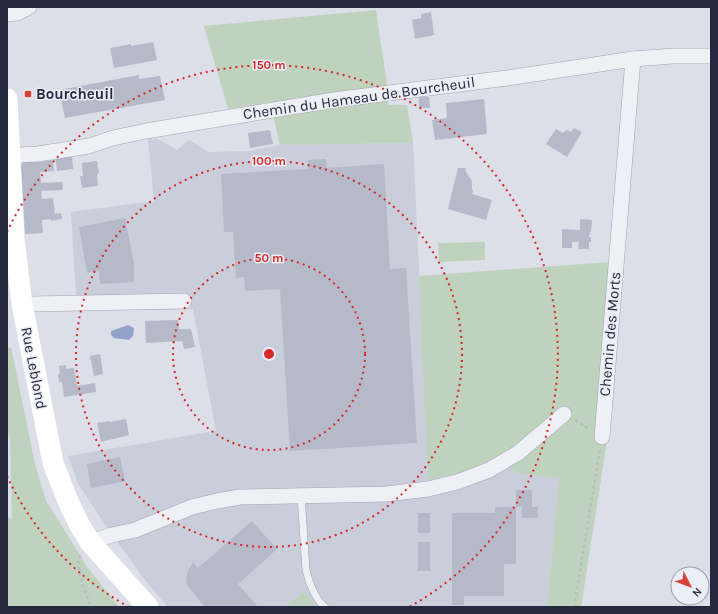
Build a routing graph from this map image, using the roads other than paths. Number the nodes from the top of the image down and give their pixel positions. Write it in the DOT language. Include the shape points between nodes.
graph roads {
  1 [pos="29,7"];
  2 [pos="7,14"];
  3 [pos="711,56"];
  4 [pos="632,59"];
  5 [pos="7,99"];
  6 [pos="10,154"];
  7 [pos="9,181"];
  8 [pos="184,301"];
  9 [pos="22,304"];
  10 [pos="564,414"];
  11 [pos="602,437"];
  12 [pos="302,495"];
  13 [pos="90,542"];
  14 [pos="148,607"];
  15 [pos="325,607"];
  1 -- 2 [label="street" via="17,13"];
  3 -- 4 [label="street, Chemin du Hameau de Bourcheuil"];
  4 -- 6 [label="street, Chemin du Hameau de Bourcheuil" via="334,100 146,131 89,146 38,154"];
  4 -- 11 [label="street, Chemin des Morts"];
  5 -- 6 [label="main road, Rue Leblond"];
  6 -- 7 [label="main road, Rue Leblond"];
  7 -- 9 [label="main road, Rue Leblond"];
  8 -- 9 [label="street"];
  9 -- 13 [label="main road, Rue Leblond" via="53,463 68,501"];
  10 -- 12 [label="street" via="518,453 489,470 456,482 428,489 386,494"];
  12 -- 13 [label="street" via="217,500 192,507 135,530"];
  12 -- 15 [label="lane" via="308,580"];
  13 -- 14 [label="main road, Rue Leblond"];
}
